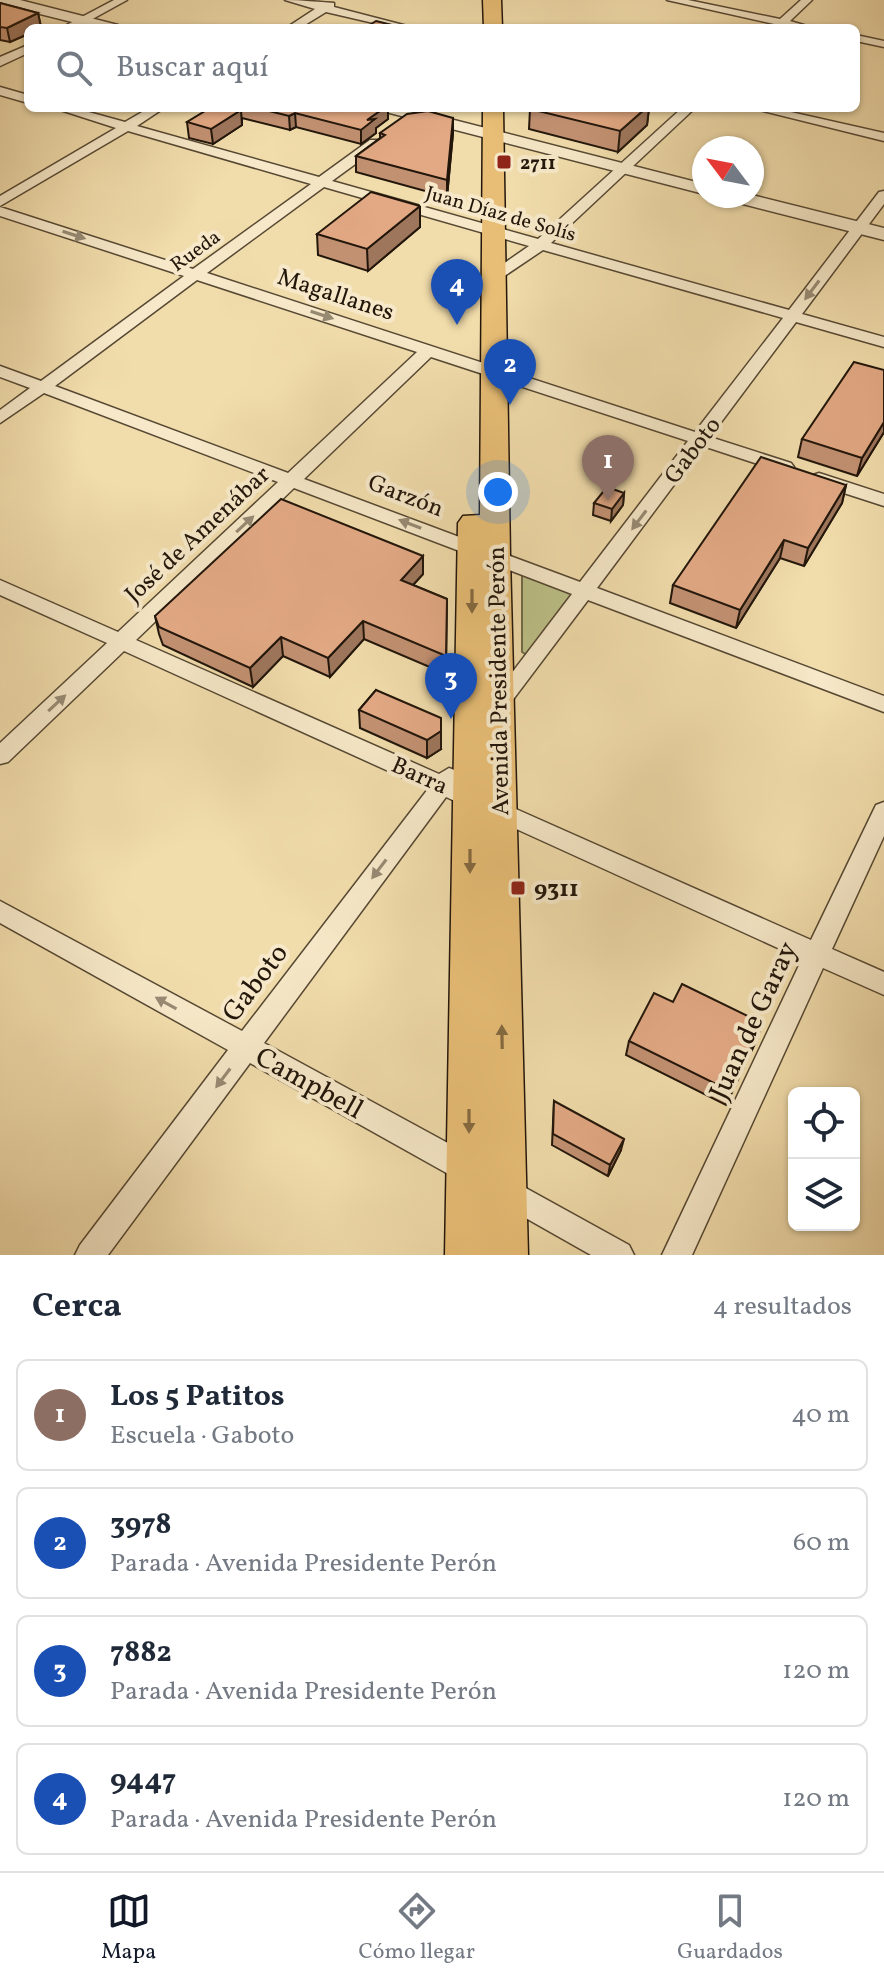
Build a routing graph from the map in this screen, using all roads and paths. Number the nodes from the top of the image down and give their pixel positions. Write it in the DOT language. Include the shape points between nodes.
graph roads {
  1 [pos="3,0"];
  2 [pos="122,0"];
  3 [pos="290,0"];
  4 [pos="339,0"];
  5 [pos="477,0"];
  6 [pos="492,0"];
  7 [pos="672,0"];
  8 [pos="807,0"];
  9 [pos="0,8"];
  10 [pos="326,8"];
  11 [pos="67,24"];
  12 [pos="69,24"];
  13 [pos="79,24"];
  14 [pos="299,24"];
  15 [pos="392,24"];
  16 [pos="477,24"];
  17 [pos="493,24"];
  18 [pos="775,24"];
  19 [pos="780,24"];
  20 [pos="860,39"];
  21 [pos="884,44"];
  22 [pos="24,50"];
  23 [pos="0,62"];
  24 [pos="0,91"];
  25 [pos="24,98"];
  26 [pos="74,112"];
  27 [pos="151,112"];
  28 [pos="685,112"];
  29 [pos="775,112"];
  30 [pos="409,120"];
  31 [pos="484,121"];
  32 [pos="127,127"];
  33 [pos="884,137"];
  34 [pos="628,164"];
  35 [pos="692,176"];
  36 [pos="322,183"];
  37 [pos="692,185"];
  38 [pos="764,193"];
  39 [pos="884,195"];
  40 [pos="0,202"];
  41 [pos="764,202"];
  42 [pos="0,211"];
  43 [pos="870,223"];
  44 [pos="485,229"];
  45 [pos="884,234"];
  46 [pos="540,245"];
  47 [pos="196,274"];
  48 [pos="495,276"];
  49 [pos="793,316"];
  50 [pos="884,342"];
  51 [pos="429,350"];
  52 [pos="485,367"];
  53 [pos="0,371"];
  54 [pos="43,387"];
  55 [pos="0,418"];
  56 [pos="700,440"];
  57 [pos="291,480"];
  58 [pos="884,500"];
  59 [pos="484,552"];
  60 [pos="0,587"];
  61 [pos="585,591"];
  62 [pos="121,642"];
  63 [pos="499,704"];
  64 [pos="884,704"];
  65 [pos="0,756"];
  66 [pos="471,798"];
  67 [pos="884,811"];
  68 [pos="0,911"];
  69 [pos="817,954"];
  70 [pos="884,984"];
  71 [pos="246,1047"];
  72 [pos="468,1169"];
  73 [pos="504,1190"];
  74 [pos="90,1255"];
  75 [pos="468,1255"];
  76 [pos="505,1255"];
  77 [pos="619,1255"];
  78 [pos="677,1255"];
  1 -- 12 [label="street"];
  2 -- 13 [label="street"];
  3 -- 10 [label="street"];
  4 -- 10 [label="street"];
  5 -- 16 [label="main road"];
  6 -- 17 [label="main road"];
  7 -- 18 [label="street"];
  8 -- 19 [label="street"];
  9 -- 11 [label="street"];
  10 -- 14 [label="street"];
  10 -- 15 [label="street"];
  20 -- 21 [label="street"];
  22 -- 23 [label="street"];
  24 -- 25 [label="street"];
  26 -- 32 [label="street, Juan Díaz de Solís"];
  27 -- 32 [label="street"];
  28 -- 34 [label="street"];
  29 -- 33 [label="street"];
  30 -- 31 [label="street"];
  30 -- 36 [label="street, Rueda"];
  31 -- 34 [label="street"];
  31 -- 44 [label="main road, Avenida Presidente Perón"];
  32 -- 36 [label="street, Juan Díaz de Solís"];
  32 -- 40 [label="street"];
  34 -- 35 [label="street"];
  34 -- 37 [label="street"];
  34 -- 46 [label="street"];
  36 -- 44 [label="street, Juan Díaz de Solís"];
  36 -- 47 [label="street, Rueda"];
  38 -- 43 [label="street"];
  39 -- 43 [label="street, Gaboto"];
  41 -- 43 [label="street"];
  42 -- 47 [label="street, Magallanes, one-way"];
  43 -- 45 [label="street"];
  43 -- 49 [label="street, Gaboto, one-way"];
  44 -- 46 [label="street, Juan Díaz de Solís"];
  44 -- 48 [label="main road, Avenida Presidente Perón"];
  44 -- 52 [label="main road, Avenida Presidente Perón"];
  46 -- 48 [label="street"];
  46 -- 49 [label="street, Juan Díaz de Solís"];
  47 -- 51 [label="street, Magallanes, one-way"];
  47 -- 54 [label="street, Rueda"];
  48 -- 52 [label="main road, Avenida Presidente Perón"];
  49 -- 50 [label="street, Juan Díaz de Solís"];
  49 -- 56 [label="street, Gaboto"];
  51 -- 52 [label="street, Magallanes"];
  51 -- 57 [label="street, José de Amenábar"];
  52 -- 56 [label="street, Magallanes"];
  52 -- 59 [label="main road, Avenida Presidente Perón"];
  53 -- 54 [label="street, Garzón"];
  54 -- 55 [label="street, Rueda"];
  54 -- 57 [label="street, Garzón"];
  56 -- 58 [label="street, Magallanes"];
  56 -- 61 [label="street, Gaboto, one-way"];
  59 -- 57 [label="street, Garzón, one-way"];
  62 -- 57 [label="street, José de Amenábar, one-way"];
  59 -- 61 [label="street, Garzón"];
  59 -- 63 [label="main road, Avenida Presidente Perón"];
  59 -- 66 [label="main road, Avenida Presidente Perón, one-way"];
  60 -- 62 [label="street, Barra"];
  61 -- 63 [label="street, Gaboto"];
  61 -- 64 [label="street, Garzón"];
  65 -- 62 [label="street, José de Amenábar, one-way"];
  62 -- 66 [label="street, Barra"];
  63 -- 66 [label="main road, Avenida Presidente Perón"];
  66 -- 69 [label="street, Barra"];
  66 -- 71 [label="street, Gaboto, one-way"];
  66 -- 72 [label="main road, Avenida Presidente Perón, one-way"];
  73 -- 66 [label="main road, Avenida Presidente Perón, one-way"];
  67 -- 69 [label="street, Juan de Garay"];
  71 -- 68 [label="street, Campbell, one-way"];
  69 -- 70 [label="street, Barra"];
  69 -- 78 [label="street, Juan de Garay"];
  71 -- 72 [label="street, Campbell"];
  71 -- 74 [label="street, Gaboto, one-way"];
  72 -- 73 [label="street, Campbell"];
  72 -- 75 [label="main road, Avenida Presidente Perón"];
  73 -- 76 [label="main road, Avenida Presidente Perón"];
  73 -- 77 [label="street, Campbell"];
}
